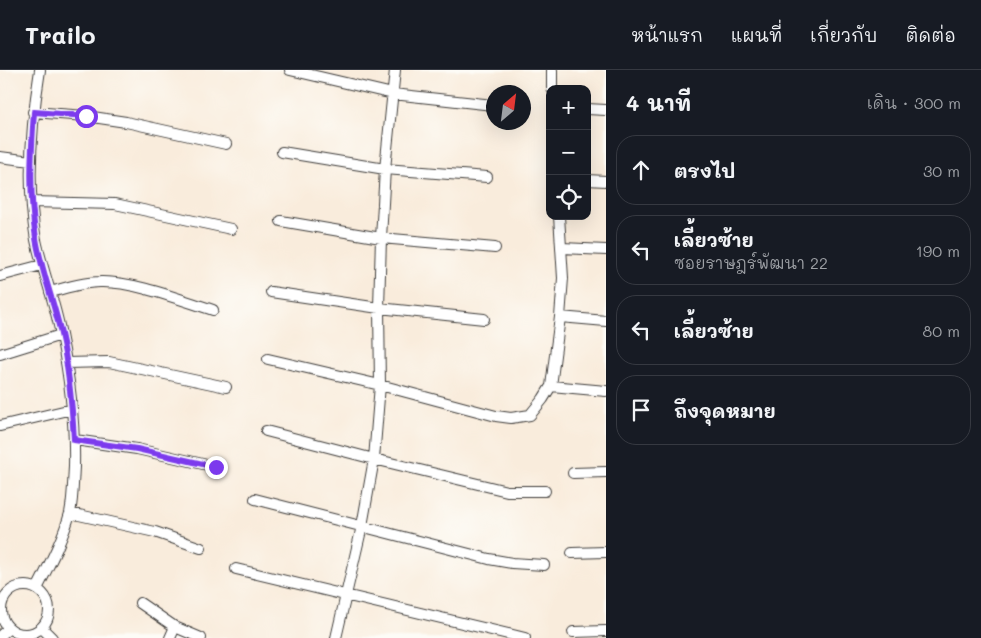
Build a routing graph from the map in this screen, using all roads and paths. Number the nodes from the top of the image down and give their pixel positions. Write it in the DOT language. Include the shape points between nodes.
graph roads {
  1 [pos="40,70"];
  2 [pos="290,70"];
  3 [pos="395,70"];
  4 [pos="552,70"];
  5 [pos="552,85"];
  6 [pos="393,94"];
  7 [pos="486,104"];
  8 [pos="591,109"];
  9 [pos="606,110"];
  10 [pos="34,112"];
  11 [pos="226,144"];
  12 [pos="282,152"];
  13 [pos="0,156"];
  14 [pos="31,161"];
  15 [pos="385,169"];
  16 [pos="487,178"];
  17 [pos="591,180"];
  18 [pos="606,181"];
  19 [pos="32,202"];
  20 [pos="559,220"];
  21 [pos="281,221"];
  22 [pos="231,229"];
  23 [pos="381,238"];
  24 [pos="495,248"];
  25 [pos="562,248"];
  26 [pos="606,250"];
  27 [pos="42,265"];
  28 [pos="0,276"];
  29 [pos="50,292"];
  30 [pos="271,292"];
  31 [pos="379,308"];
  32 [pos="213,310"];
  33 [pos="560,317"];
  34 [pos="484,319"];
  35 [pos="606,321"];
  36 [pos="61,335"];
  37 [pos="0,354"];
  38 [pos="268,359"];
  39 [pos="66,363"];
  40 [pos="380,385"];
  41 [pos="550,386"];
  42 [pos="226,388"];
  43 [pos="606,391"];
  44 [pos="72,409"];
  45 [pos="0,426"];
  46 [pos="266,430"];
  47 [pos="74,440"];
  48 [pos="374,459"];
  49 [pos="216,467"];
  50 [pos="606,472"];
  51 [pos="574,473"];
  52 [pos="545,491"];
  53 [pos="255,499"];
  54 [pos="70,514"];
  55 [pos="362,526"];
  56 [pos="201,548"];
  57 [pos="606,552"];
  58 [pos="572,553"];
  59 [pos="544,565"];
  60 [pos="236,569"];
  61 [pos="37,589"];
  62 [pos="2,595"];
  63 [pos="347,595"];
  64 [pos="140,603"];
  65 [pos="176,627"];
  66 [pos="42,628"];
  67 [pos="8,629"];
  68 [pos="606,631"];
  69 [pos="573,632"];
  70 [pos="0,636"];
  71 [pos="52,638"];
  72 [pos="170,638"];
  73 [pos="201,638"];
  74 [pos="336,638"];
  75 [pos="525,638"];
  1 -- 10 [label="street"];
  2 -- 6 [label="street"];
  3 -- 6 [label="street"];
  4 -- 5 [label="street"];
  6 -- 7 [label="street"];
  6 -- 15 [label="street"];
  8 -- 9 [label="street"];
  10 -- 11 [label="street" via="126,122"];
  10 -- 14 [label="street"];
  12 -- 15 [label="street"];
  13 -- 14 [label="street"];
  14 -- 19 [label="street"];
  15 -- 16 [label="street"];
  15 -- 23 [label="street"];
  17 -- 18 [label="street"];
  19 -- 22 [label="street" via="115,204"];
  19 -- 27 [label="street"];
  20 -- 25 [label="street"];
  21 -- 23 [label="street"];
  23 -- 24 [label="street"];
  23 -- 31 [label="street"];
  25 -- 26 [label="street"];
  25 -- 33 [label="street"];
  27 -- 28 [label="street"];
  27 -- 29 [label="street"];
  29 -- 32 [label="street" via="79,284 115,282"];
  29 -- 36 [label="street"];
  30 -- 31 [label="street"];
  31 -- 34 [label="street"];
  31 -- 40 [label="street"];
  33 -- 35 [label="street"];
  33 -- 41 [label="street"];
  36 -- 37 [label="street"];
  36 -- 39 [label="street"];
  38 -- 40 [label="street"];
  39 -- 42 [label="street" via="109,362"];
  39 -- 44 [label="street"];
  40 -- 41 [label="street" via="511,418 530,415"];
  40 -- 48 [label="street"];
  41 -- 43 [label="street"];
  44 -- 45 [label="street"];
  44 -- 47 [label="street"];
  46 -- 48 [label="street"];
  47 -- 49 [label="street" via="137,449"];
  47 -- 54 [label="street"];
  48 -- 52 [label="street" via="508,491"];
  48 -- 55 [label="street"];
  50 -- 51 [label="street"];
  53 -- 55 [label="street"];
  54 -- 56 [label="street" via="156,532"];
  54 -- 61 [label="street"];
  55 -- 59 [label="street" via="512,563"];
  55 -- 63 [label="street"];
  57 -- 58 [label="street"];
  60 -- 63 [label="street"];
  61 -- 62 [label="street" via="19,586"];
  61 -- 66 [label="street" via="48,603 47,621"];
  62 -- 67 [label="street" via="0,614"];
  63 -- 74 [label="street"];
  63 -- 75 [label="street"];
  64 -- 65 [label="street"];
  65 -- 72 [label="street"];
  65 -- 73 [label="street"];
  66 -- 67 [label="street" via="25,635"];
  66 -- 71 [label="street"];
  67 -- 70 [label="street"];
  68 -- 69 [label="street"];
}
